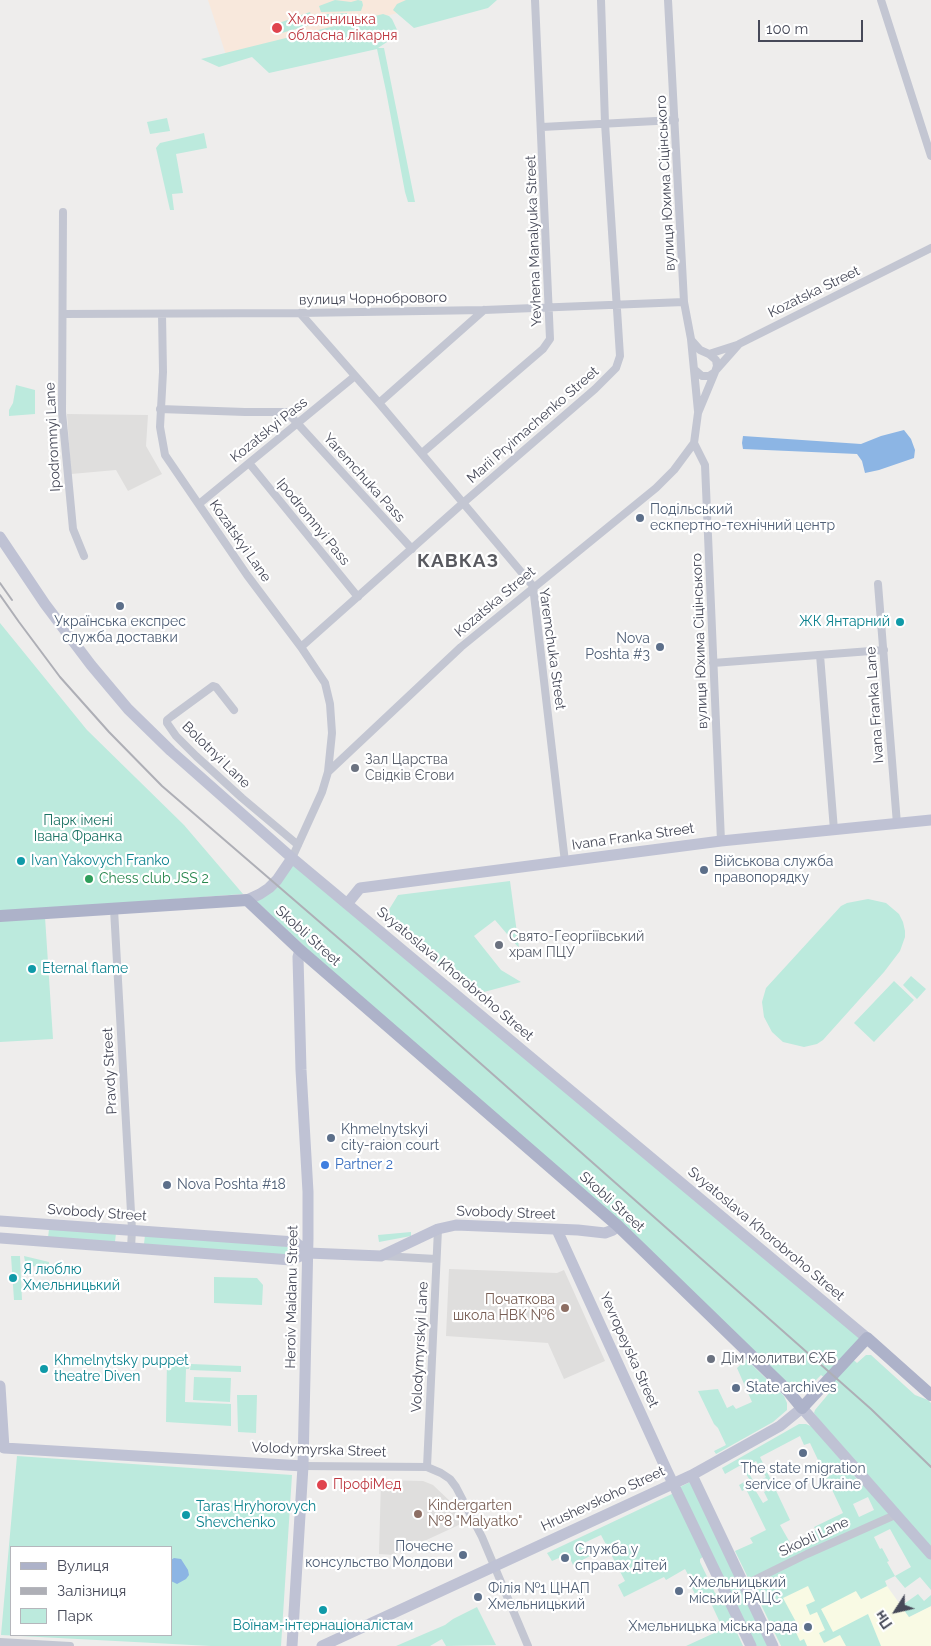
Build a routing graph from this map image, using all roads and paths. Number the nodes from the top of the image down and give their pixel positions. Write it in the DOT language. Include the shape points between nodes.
graph roads {
  1 [pos="535,0"];
  2 [pos="601,0"];
  3 [pos="668,0"];
  4 [pos="881,0"];
  5 [pos="675,120"];
  6 [pos="605,123"];
  7 [pos="542,127"];
  8 [pos="931,156"];
  9 [pos="62,212"];
  10 [pos="931,248"];
  11 [pos="684,302"];
  12 [pos="617,305"];
  13 [pos="548,307"];
  14 [pos="484,310"];
  15 [pos="300,313"];
  16 [pos="63,314"];
  17 [pos="162,314"];
  18 [pos="691,339"];
  19 [pos="739,344"];
  20 [pos="707,353"];
  21 [pos="694,367"];
  22 [pos="715,371"];
  23 [pos="355,376"];
  24 [pos="379,403"];
  25 [pos="160,408"];
  26 [pos="287,412"];
  27 [pos="698,413"];
  28 [pos="309,414"];
  29 [pos="297,423"];
  30 [pos="694,443"];
  31 [pos="422,454"];
  32 [pos="249,463"];
  33 [pos="463,503"];
  34 [pos="199,504"];
  35 [pos="0,537"];
  36 [pos="412,549"];
  37 [pos="84,556"];
  38 [pos="878,584"];
  39 [pos="533,586"];
  40 [pos="358,597"];
  41 [pos="301,647"];
  42 [pos="884,650"];
  43 [pos="820,655"];
  44 [pos="714,663"];
  45 [pos="234,710"];
  46 [pos="328,772"];
  47 [pos="931,820"];
  48 [pos="897,824"];
  49 [pos="834,830"];
  50 [pos="721,841"];
  51 [pos="298,845"];
  52 [pos="292,858"];
  53 [pos="565,862"];
  54 [pos="247,900"];
  55 [pos="347,904"];
  56 [pos="114,909"];
  57 [pos="0,916"];
  58 [pos="300,950"];
  59 [pos="0,1221"];
  60 [pos="618,1226"];
  61 [pos="438,1229"];
  62 [pos="132,1230"];
  63 [pos="557,1230"];
  64 [pos="0,1238"];
  65 [pos="131,1248"];
  66 [pos="308,1253"];
  67 [pos="381,1256"];
  68 [pos="436,1259"];
  69 [pos="867,1338"];
  70 [pos="0,1386"];
  71 [pos="931,1395"];
  72 [pos="802,1408"];
  73 [pos="2,1448"];
  74 [pos="303,1466"];
  75 [pos="427,1467"];
  76 [pos="692,1475"];
  77 [pos="674,1483"];
  78 [pos="895,1515"];
  79 [pos="931,1554"];
  80 [pos="494,1566"];
  81 [pos="744,1584"];
  82 [pos="0,1642"];
  83 [pos="771,1645"];
  84 [pos="70,1646"];
  85 [pos="292,1646"];
  86 [pos="322,1646"];
  87 [pos="528,1646"];
  88 [pos="751,1646"];
  1 -- 7 [label="street, Yevhena Manalyuka Street"];
  2 -- 6 [label="street, Marii Pryimachenko Street"];
  3 -- 5 [label="street, вулиця Юхима Сіцінського"];
  4 -- 8 [label="street"];
  5 -- 6 [label="street"];
  5 -- 11 [label="street, вулиця Юхима Сіцінського"];
  6 -- 7 [label="street"];
  6 -- 12 [label="street, Marii Pryimachenko Street"];
  7 -- 13 [label="street, Yevhena Manalyuka Street"];
  9 -- 16 [label="street, Ipodromnyi Lane"];
  10 -- 19 [label="street, Kozatska Street"];
  11 -- 12 [label="street, вулиця Чорнобрового"];
  11 -- 18 [label="street, вулиця Юхима Сіцінського"];
  12 -- 13 [label="street, вулиця Чорнобрового"];
  12 -- 33 [label="street, Marii Pryimachenko Street" via="620,356 616,368"];
  13 -- 14 [label="street, вулиця Чорнобрового"];
  13 -- 31 [label="street, Yevhena Manalyuka Street" via="550,339 543,349"];
  14 -- 15 [label="street, вулиця Чорнобрового"];
  14 -- 24 [label="street"];
  15 -- 17 [label="street, вулиця Чорнобрового"];
  15 -- 23 [label="street, Yaremchuka Street"];
  16 -- 17 [label="street, вулиця Чорнобрового"];
  16 -- 37 [label="street, Ipodromnyi Lane" via="62,412 67,482 73,529"];
  17 -- 25 [label="street, Kozatskyi Lane"];
  18 -- 20 [label="street"];
  18 -- 21 [label="street, вулиця Юхима Сіцінського"];
  19 -- 20 [label="street"];
  19 -- 22 [label="street, Kozatska Street"];
  20 -- 21 [label="street" via="699,355"];
  20 -- 22 [label="street" via="716,360"];
  21 -- 22 [label="street" via="702,376 709,376"];
  21 -- 27 [label="street, вулиця Юхима Сіцінського"];
  22 -- 27 [label="street, Kozatska Street"];
  23 -- 24 [label="street, Yaremchuka Street"];
  23 -- 28 [label="street, Kozatskyi Pass"];
  24 -- 31 [label="street, Yaremchuka Street"];
  25 -- 26 [label="street"];
  25 -- 34 [label="street, Kozatskyi Lane" via="165,456"];
  26 -- 28 [label="street"];
  26 -- 29 [label="street, Yaremchuka Pass"];
  27 -- 30 [label="street, Kozatska Street"];
  28 -- 29 [label="street, Kozatskyi Pass"];
  29 -- 32 [label="street, Kozatskyi Pass"];
  29 -- 36 [label="street, Yaremchuka Pass"];
  30 -- 39 [label="street, Kozatska Street" via="656,488"];
  30 -- 44 [label="street, вулиця Юхима Сіцінського" via="705,465"];
  31 -- 33 [label="street, Yaremchuka Street"];
  32 -- 34 [label="street, Kozatskyi Pass"];
  32 -- 40 [label="street, Ipodromnyi Pass"];
  33 -- 36 [label="street, Marii Pryimachenko Street"];
  33 -- 39 [label="street, Yaremchuka Street"];
  34 -- 41 [label="street, Kozatskyi Lane" via="246,575"];
  35 -- 52 [label="street, Svyatoslava Khorobroho Street" via="66,633 128,709 211,788"];
  36 -- 40 [label="street, Marii Pryimachenko Street"];
  38 -- 42 [label="street, Ivana Franka Lane"];
  39 -- 46 [label="street, Kozatska Street" via="461,647"];
  39 -- 53 [label="street, Yaremchuka Street"];
  40 -- 41 [label="street, Marii Pryimachenko Street"];
  41 -- 46 [label="street, Kozatskyi Lane" via="325,683 330,704 332,733"];
  42 -- 43 [label="street"];
  42 -- 48 [label="street, Ivana Franka Lane"];
  43 -- 44 [label="street"];
  43 -- 49 [label="street"];
  44 -- 50 [label="street, вулиця Юхима Сіцінського"];
  45 -- 51 [label="street, Bolotnyi Lane" via="213,686 167,723 196,756"];
  46 -- 51 [label="street, Kozatska Street"];
  47 -- 48 [label="street, Ivana Franka Street"];
  48 -- 49 [label="street, Ivana Franka Street"];
  49 -- 50 [label="street, Ivana Franka Street"];
  50 -- 53 [label="street, Ivana Franka Street"];
  51 -- 52 [label="street, Kozatska Street"];
  52 -- 54 [label="street" via="269,888"];
  52 -- 55 [label="street, Svyatoslava Khorobroho Street"];
  53 -- 55 [label="street, Ivana Franka Street" via="360,888"];
  54 -- 56 [label="main road"];
  54 -- 58 [label="main road, Skobli Street"];
  55 -- 69 [label="street, Svyatoslava Khorobroho Street"];
  56 -- 57 [label="main road"];
  56 -- 62 [label="street, Pravdy Street"];
  58 -- 60 [label="main road, Skobli Street"];
  58 -- 66 [label="street, Heroiv Maidanu Street"];
  59 -- 62 [label="street, Svobody Street"];
  60 -- 63 [label="street, Svobody Street" via="605,1233"];
  60 -- 72 [label="main road, Skobli Street"];
  61 -- 63 [label="street, Svobody Street" via="462,1225"];
  61 -- 67 [label="street, Svobody Street"];
  61 -- 68 [label="street, Volodymyrskyi Lane"];
  62 -- 65 [label="street, Pravdy Street"];
  62 -- 66 [label="street, Svobody Street" via="295,1242"];
  63 -- 77 [label="street, Yevropeyska Street"];
  64 -- 65 [label="street, Svobody Street"];
  65 -- 66 [label="street, Svobody Street" via="291,1260"];
  66 -- 67 [label="street, Svobody Street"];
  66 -- 74 [label="street, Heroiv Maidanu Street"];
  67 -- 68 [label="street"];
  68 -- 75 [label="street, Volodymyrskyi Lane"];
  69 -- 71 [label="main road, Svyatoslava Khorobroho Street"];
  69 -- 72 [label="main road, Hrushevskoho Street"];
  70 -- 73 [label="street"];
  72 -- 76 [label="street, Hrushevskoho Street" via="780,1426"];
  72 -- 78 [label="street, Skobli Street"];
  73 -- 74 [label="street, Volodymyrska Street"];
  74 -- 75 [label="street, Volodymyrska Street"];
  74 -- 85 [label="street, Heroiv Maidanu Street"];
  75 -- 80 [label="street" via="441,1473 456,1487"];
  76 -- 77 [label="street, Hrushevskoho Street"];
  76 -- 81 [label="street"];
  77 -- 80 [label="street, Hrushevskoho Street"];
  77 -- 88 [label="street, Yevropeyska Street"];
  78 -- 79 [label="street, Skobli Street"];
  78 -- 81 [label="street, Skobli Lane"];
  80 -- 86 [label="street, Hrushevskoho Street"];
  80 -- 87 [label="street"];
  81 -- 83 [label="street"];
  82 -- 84 [label="street"];
}
